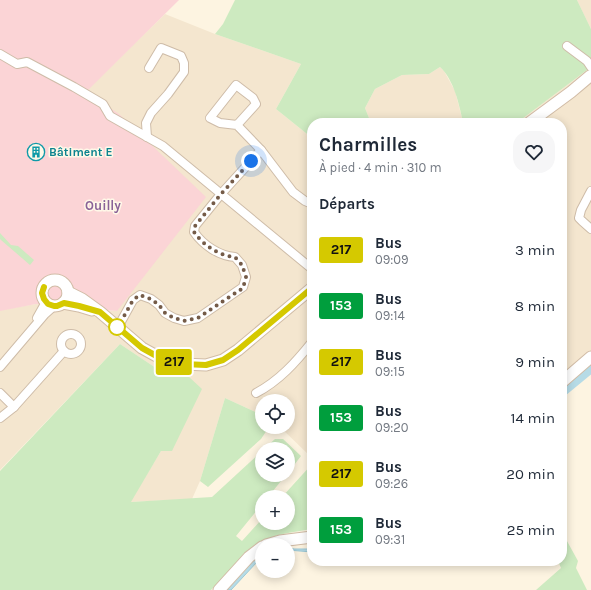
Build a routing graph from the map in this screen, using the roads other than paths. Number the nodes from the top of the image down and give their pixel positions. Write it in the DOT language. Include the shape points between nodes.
graph roads {
  1 [pos="567,46"];
  2 [pos="0,54"];
  3 [pos="149,68"];
  4 [pos="591,76"];
  5 [pos="536,118"];
  6 [pos="237,126"];
  7 [pos="147,137"];
  8 [pos="261,150"];
  9 [pos="591,191"];
  10 [pos="221,194"];
  11 [pos="307,202"];
  12 [pos="591,229"];
  13 [pos="307,265"];
  14 [pos="68,292"];
  15 [pos="307,292"];
  16 [pos="54,304"];
  17 [pos="100,312"];
  18 [pos="118,327"];
  19 [pos="307,348"];
  20 [pos="64,351"];
  21 [pos="591,356"];
  22 [pos="0,367"];
  23 [pos="567,378"];
  24 [pos="0,393"];
  25 [pos="256,394"];
  26 [pos="14,407"];
  27 [pos="0,418"];
  28 [pos="307,537"];
  29 [pos="295,539"];
  30 [pos="255,552"];
  31 [pos="219,590"];
  1 -- 4 [label="street" via="587,61"];
  2 -- 7 [label="street" via="16,64 27,62 74,87 103,104 110,116"];
  3 -- 7 [label="street" via="161,48 181,56 184,63 184,72 151,113 146,123"];
  4 -- 5 [label="street"];
  6 -- 6 [label="street" via="210,118 236,85 253,98 256,104"];
  6 -- 8 [label="street"];
  7 -- 10 [label="street" via="163,146"];
  8 -- 10 [label="street"];
  8 -- 11 [label="street" via="293,192"];
  9 -- 12 [label="street" via="581,210 580,218"];
  10 -- 13 [label="street"];
  10 -- 18 [label="street" via="195,226 194,232 199,240 219,254 235,257 242,265 246,277 243,288 198,318 184,321 165,313 151,299 140,295 133,300"];
  14 -- 16 [label="street" via="68,296"];
  14 -- 16 [label="street" via="61,281 53,280 46,284 43,296"];
  14 -- 17 [label="street"];
  15 -- 18 [label="street" via="238,350 223,360 206,365 183,364 162,359 142,348"];
  16 -- 17 [label="street" via="79,306"];
  16 -- 22 [label="street"];
  17 -- 18 [label="street"];
  19 -- 25 [label="street" via="289,369"];
  20 -- 26 [label="street"];
  21 -- 23 [label="street"];
  24 -- 26 [label="street"];
  26 -- 27 [label="street"];
  28 -- 29 [label="street"];
  30 -- 31 [label="street"];
}
